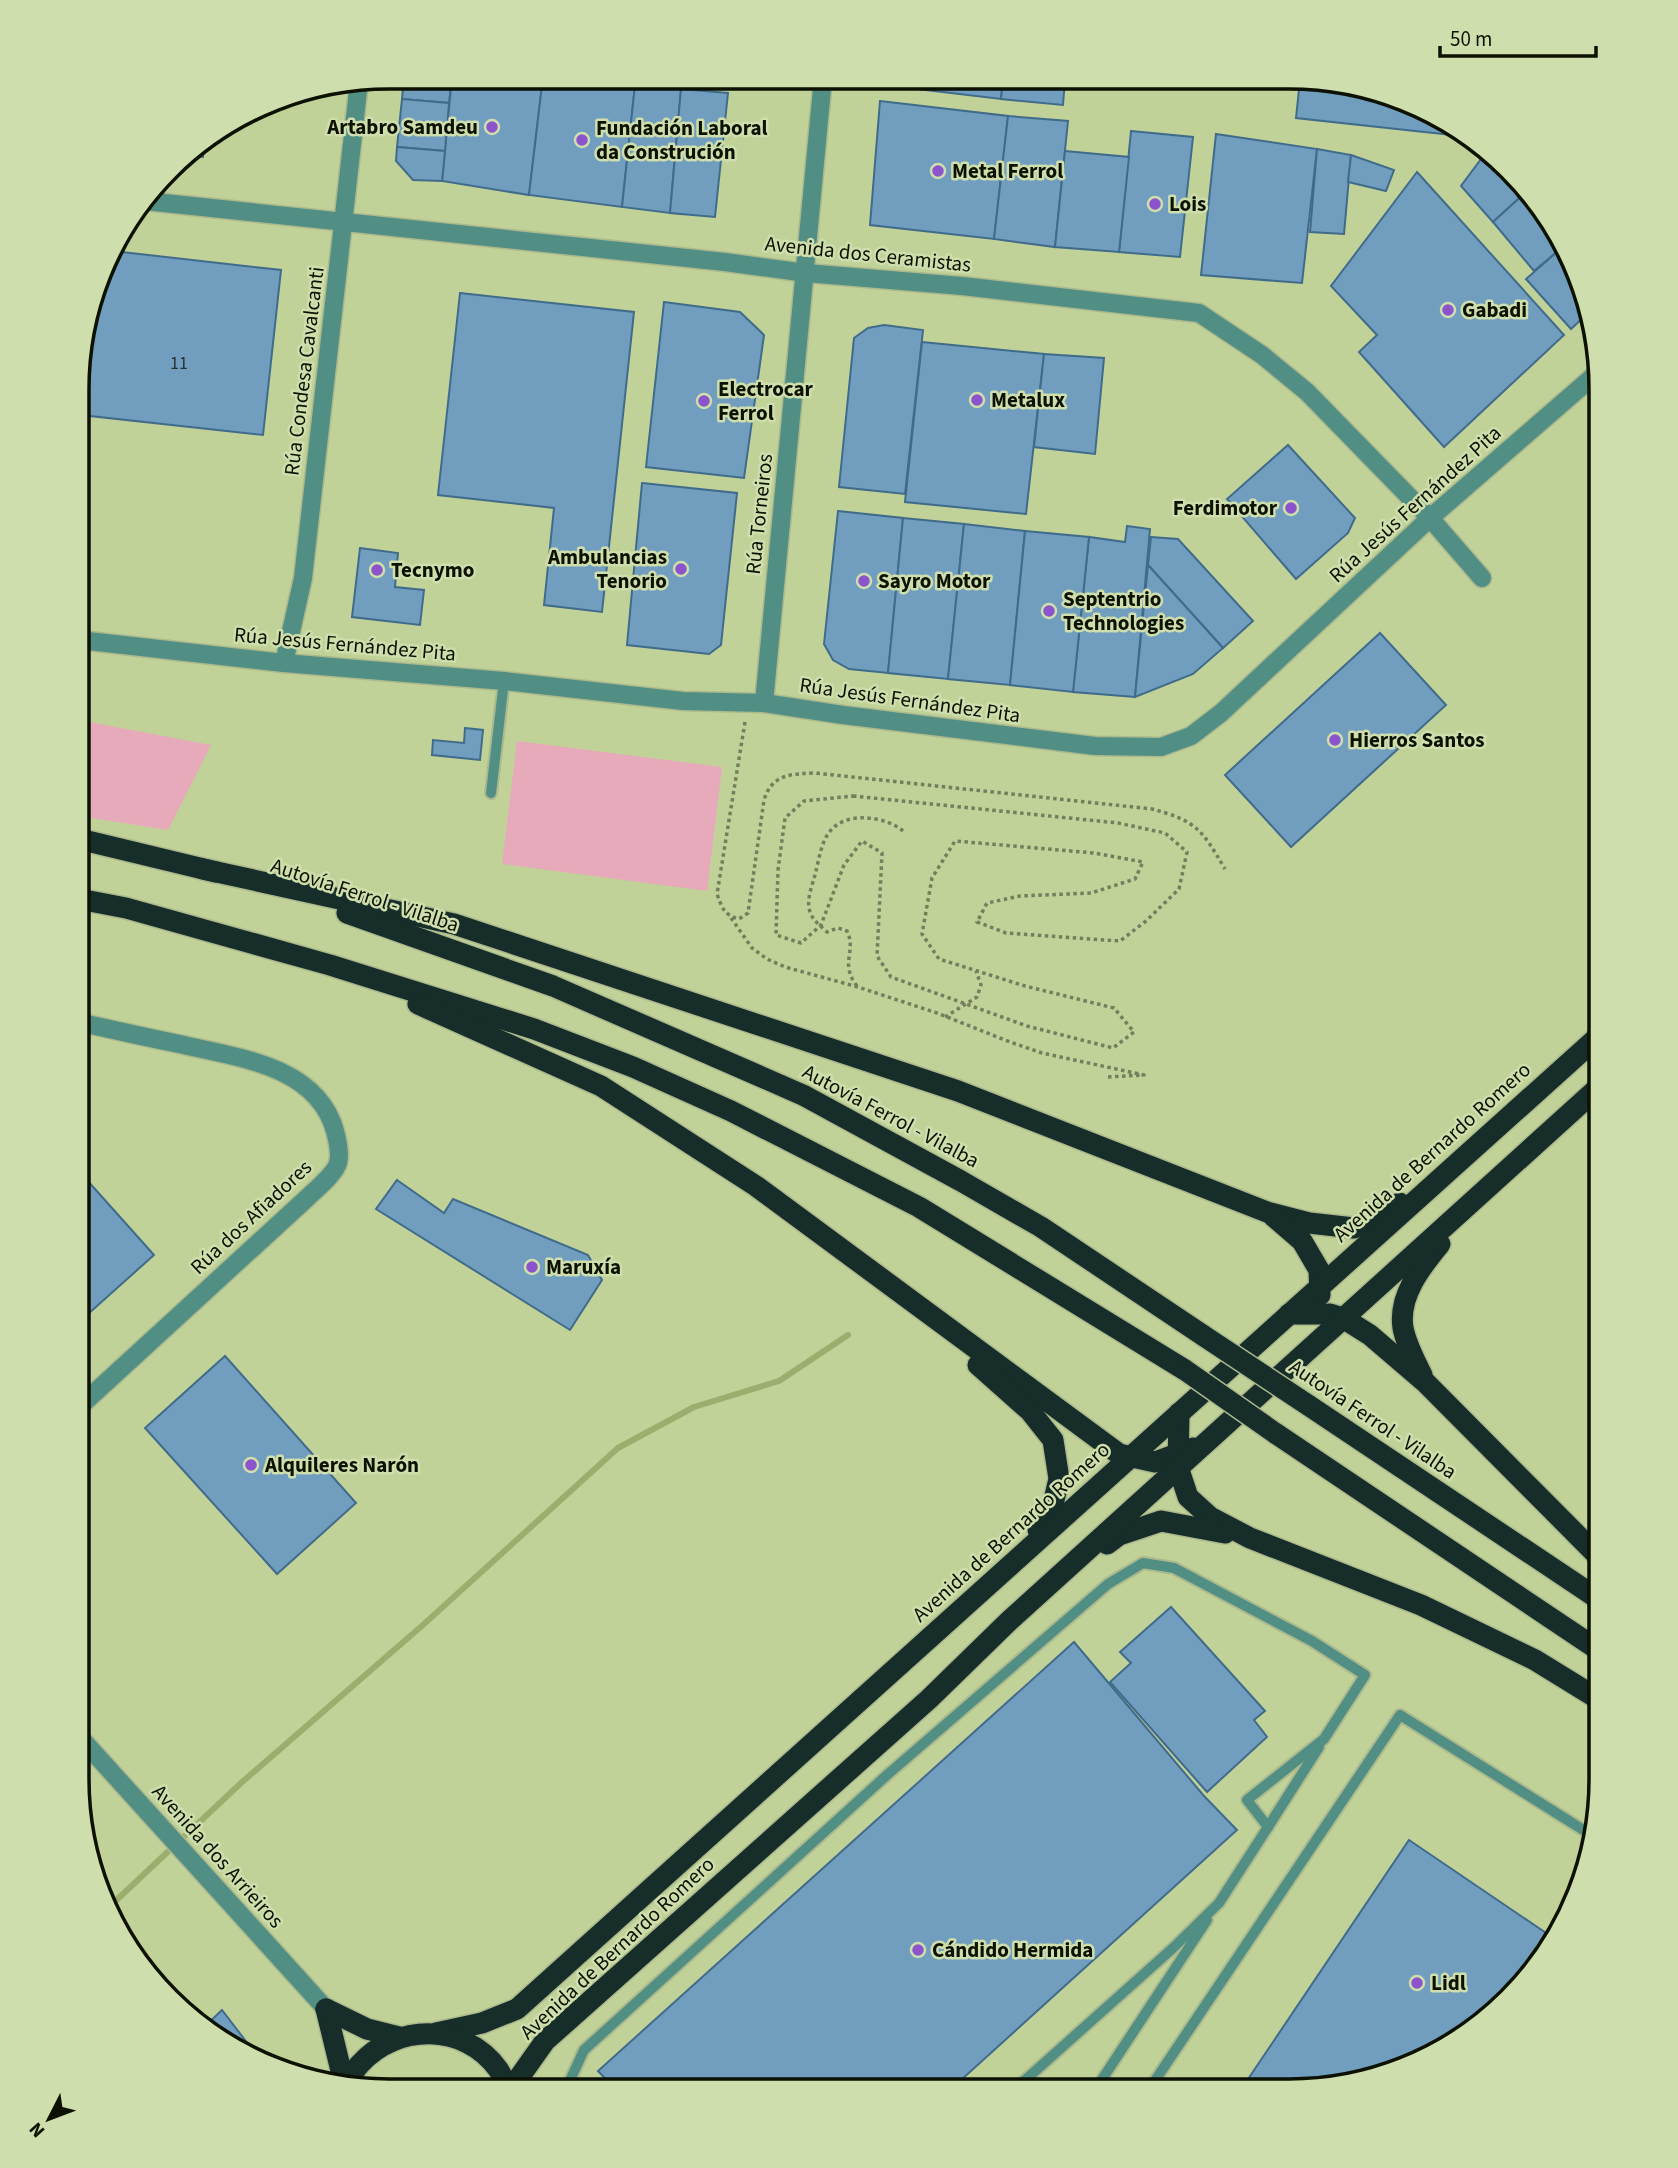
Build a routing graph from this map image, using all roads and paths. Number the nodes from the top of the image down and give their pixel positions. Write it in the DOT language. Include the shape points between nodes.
graph roads {
  1 [pos="823,89"];
  2 [pos="358,91"];
  3 [pos="155,202"];
  4 [pos="344,221"];
  5 [pos="806,272"];
  6 [pos="1589,380"];
  7 [pos="1430,518"];
  8 [pos="1482,578"];
  9 [pos="89,640"];
  10 [pos="285,663"];
  11 [pos="504,681"];
  12 [pos="756,703"];
  13 [pos="491,793"];
  14 [pos="903,831"];
  15 [pos="89,841"];
  16 [pos="203,869"];
  17 [pos="1225,869"];
  18 [pos="89,901"];
  19 [pos="729,917"];
  20 [pos="821,925"];
  21 [pos="330,965"];
  22 [pos="976,970"];
  23 [pos="858,987"];
  24 [pos="965,1004"];
  25 [pos="945,1017"];
  26 [pos="89,1024"];
  27 [pos="1589,1045"];
  28 [pos="1107,1077"];
  29 [pos="1589,1096"];
  30 [pos="1459,1161"];
  31 [pos="1485,1189"];
  32 [pos="1267,1212"];
  33 [pos="866,1266"];
  34 [pos="1320,1286"];
  35 [pos="1289,1314"];
  36 [pos="1320,1314"];
  37 [pos="1343,1318"];
  38 [pos="1316,1342"];
  39 [pos="1426,1383"];
  40 [pos="89,1398"];
  41 [pos="1179,1413"];
  42 [pos="1129,1458"];
  43 [pos="1179,1461"];
  44 [pos="1250,1538"];
  45 [pos="1589,1547"];
  46 [pos="985,1588"];
  47 [pos="1589,1593"];
  48 [pos="1009,1621"];
  49 [pos="1589,1644"];
  50 [pos="1589,1693"];
  51 [pos="1324,1739"];
  52 [pos="89,1747"];
  53 [pos="1268,1827"];
  54 [pos="1584,1830"];
  55 [pos="1219,1903"];
  56 [pos="326,2009"];
  57 [pos="436,2033"];
  58 [pos="400,2037"];
  59 [pos="342,2075"];
  60 [pos="351,2076"];
  61 [pos="504,2079"];
  62 [pos="516,2079"];
  63 [pos="571,2079"];
  64 [pos="1026,2079"];
  65 [pos="1102,2079"];
  66 [pos="1156,2079"];
  1 -- 5 [label="street, Rúa Torneiros"];
  2 -- 4 [label="street, Rúa Condesa Cavalcanti"];
  3 -- 4 [label="street, Avenida dos Ceramistas"];
  4 -- 5 [label="street, Avenida dos Ceramistas"];
  4 -- 10 [label="street, Rúa Condesa Cavalcanti" via="303,578"];
  5 -- 7 [label="street, Avenida dos Ceramistas" via="1199,313 1307,392"];
  5 -- 12 [label="street, Rúa Torneiros"];
  6 -- 7 [label="street, Rúa Jesús Fernández Pita"];
  7 -- 8 [label="street, Avenida dos Ceramistas"];
  7 -- 12 [label="street, Rúa Jesús Fernández Pita" via="1221,713 1191,736 1161,747 1095,746"];
  9 -- 10 [label="street, Rúa Jesús Fernández Pita"];
  10 -- 11 [label="street, Rúa Jesús Fernández Pita"];
  11 -- 12 [label="street, Rúa Jesús Fernández Pita" via="683,701"];
  11 -- 13 [label="lane"];
  12 -- 19 [label="path" via="717,894"];
  14 -- 20 [label="path" via="893,822 858,818 834,827 823,844 808,908"];
  15 -- 16 [label="highway, Autovía Ferrol - Vilalba"];
  16 -- 32 [label="highway" via="454,924 958,1091"];
  16 -- 47 [label="highway, Autovía Ferrol - Vilalba, bridge" via="381,923 553,986 803,1095 1041,1227"];
  17 -- 19 [label="path" via="1201,832 1188,821 1152,809 799,774 776,780 767,790 748,913 739,919"];
  18 -- 21 [label="highway"];
  19 -- 23 [label="path" via="766,959"];
  20 -- 22 [label="path" via="801,943 776,935 785,818 804,801 853,796 1118,823 1164,833 1187,852 1179,889 1120,941 1006,933 977,922 987,903 1020,896 1091,893 1135,879 1143,862 1094,853 955,841 932,878 922,934 939,959"];
  20 -- 23 [label="path" via="827,932 846,931 851,939 847,966"];
  20 -- 24 [label="path" via="844,865 862,841 882,853 877,956 891,976"];
  21 -- 33 [label="highway" via="601,1086 756,1186"];
  21 -- 49 [label="highway, bridge" via="534,1029 633,1068 731,1111 919,1207 1185,1370"];
  22 -- 24 [label="path" via="981,985 977,997"];
  22 -- 24 [label="path" via="1114,1008 1134,1032 1113,1048"];
  23 -- 25 [label="path"];
  24 -- 25 [label="path"];
  25 -- 28 [label="path" via="1042,1053 1144,1075"];
  26 -- 40 [label="street, Rúa dos Afiadores" via="258,1062 288,1075 315,1095 331,1117 338,1163 306,1199"];
  27 -- 30 [label="highway, Avenida de Bernardo Romero"];
  29 -- 31 [label="highway, Avenida de Bernardo Romero"];
  30 -- 32 [label="highway" via="1404,1201 1354,1228"];
  30 -- 34 [label="highway, Avenida de Bernardo Romero"];
  31 -- 37 [label="highway, Avenida de Bernardo Romero"];
  31 -- 39 [label="highway" via="1426,1261 1405,1297 1403,1327"];
  32 -- 34 [label="highway" via="1302,1241 1320,1270"];
  33 -- 42 [label="highway"];
  33 -- 46 [label="highway" via="1030,1411 1053,1440 1059,1479 1050,1517"];
  34 -- 35 [label="highway, Avenida de Bernardo Romero"];
  34 -- 36 [label="highway"];
  35 -- 36 [label="highway"];
  35 -- 41 [label="highway, Avenida de Bernardo Romero"];
  36 -- 37 [label="highway"];
  36 -- 38 [label="highway"];
  37 -- 38 [label="highway, Avenida de Bernardo Romero"];
  37 -- 39 [label="highway"];
  38 -- 43 [label="highway, Avenida de Bernardo Romero"];
  39 -- 45 [label="highway"];
  41 -- 42 [label="highway, Avenida de Bernardo Romero"];
  41 -- 43 [label="highway"];
  42 -- 43 [label="highway"];
  42 -- 46 [label="highway, Avenida de Bernardo Romero"];
  43 -- 44 [label="highway" via="1188,1497 1210,1517"];
  43 -- 48 [label="highway, Avenida de Bernardo Romero"];
  44 -- 48 [label="highway" via="1161,1521 1119,1535"];
  44 -- 50 [label="highway" via="1421,1605 1535,1660"];
  46 -- 57 [label="highway, Avenida de Bernardo Romero" via="517,2009"];
  48 -- 62 [label="highway, Avenida de Bernardo Romero" via="929,1699 545,2041"];
  51 -- 53 [label="lane"];
  51 -- 53 [label="lane" via="1247,1800"];
  51 -- 63 [label="lane" via="1365,1675 1312,1641 1174,1568 1143,1563 1108,1584 887,1775 584,2050"];
  52 -- 56 [label="street, Avenida dos Arrieiros"];
  53 -- 55 [label="lane"];
  54 -- 66 [label="lane" via="1400,1715"];
  55 -- 64 [label="lane"];
  55 -- 65 [label="lane"];
  56 -- 58 [label="highway" via="367,2029"];
  56 -- 59 [label="highway"];
  57 -- 58 [label="highway, Avenida de Bernardo Romero"];
  57 -- 61 [label="highway" via="460,2039 481,2052"];
  58 -- 60 [label="highway" via="376,2048"];
}
